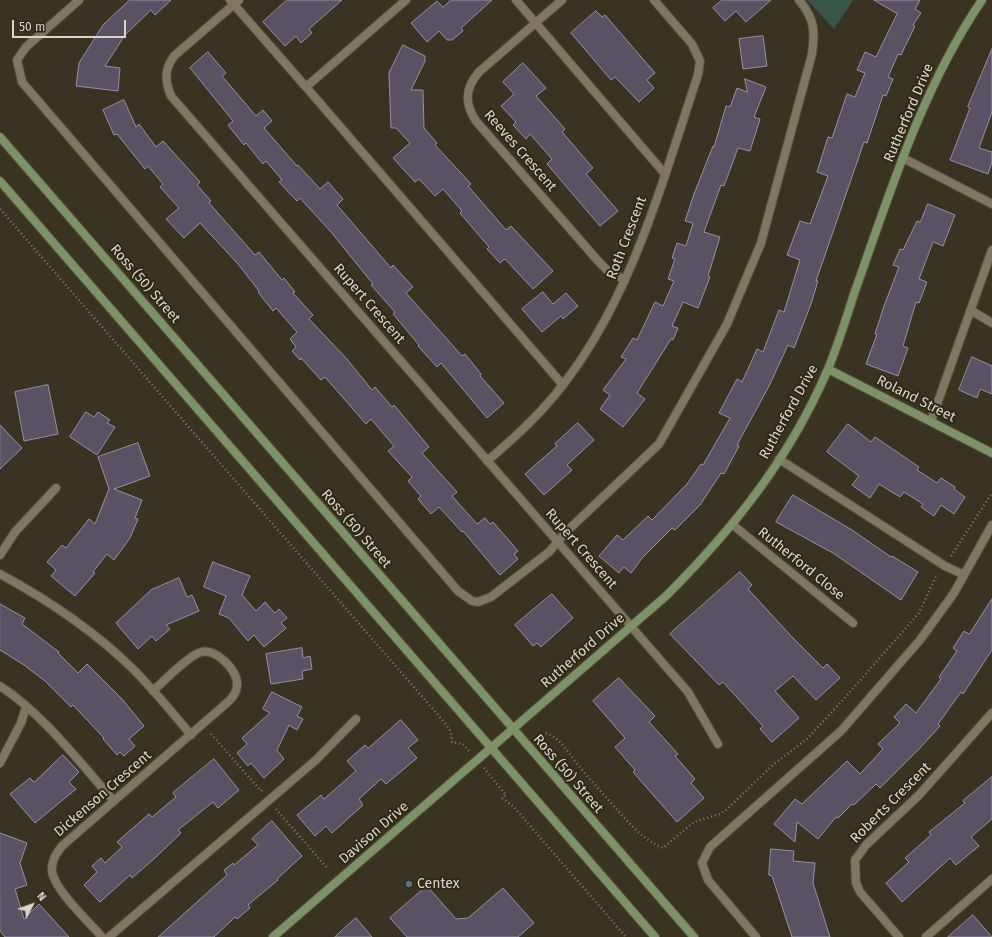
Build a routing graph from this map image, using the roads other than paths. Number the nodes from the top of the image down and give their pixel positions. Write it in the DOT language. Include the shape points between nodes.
graph roads {
  1 [pos="79,0"];
  2 [pos="406,0"];
  3 [pos="516,0"];
  4 [pos="562,0"];
  5 [pos="654,0"];
  6 [pos="799,0"];
  7 [pos="982,0"];
  8 [pos="234,1"];
  9 [pos="536,23"];
  10 [pos="306,86"];
  11 [pos="0,137"];
  12 [pos="903,158"];
  13 [pos="665,174"];
  14 [pos="0,181"];
  15 [pos="992,204"];
  16 [pos="992,250"];
  17 [pos="625,280"];
  18 [pos="972,311"];
  19 [pos="992,323"];
  20 [pos="828,369"];
  21 [pos="563,384"];
  22 [pos="931,421"];
  23 [pos="992,453"];
  24 [pos="779,459"];
  25 [pos="487,461"];
  26 [pos="56,488"];
  27 [pos="733,525"];
  28 [pos="992,525"];
  29 [pos="558,542"];
  30 [pos="0,555"];
  31 [pos="0,574"];
  32 [pos="964,576"];
  33 [pos="853,623"];
  34 [pos="631,626"];
  35 [pos="0,686"];
  36 [pos="153,690"];
  37 [pos="26,706"];
  38 [pos="991,716"];
  39 [pos="356,719"];
  40 [pos="513,730"];
  41 [pos="191,735"];
  42 [pos="718,744"];
  43 [pos="491,749"];
  44 [pos="0,763"];
  45 [pos="114,801"];
  46 [pos="992,881"];
  47 [pos="102,937"];
  48 [pos="109,937"];
  49 [pos="273,937"];
  50 [pos="655,937"];
  51 [pos="694,937"];
  52 [pos="756,937"];
  53 [pos="899,937"];
  54 [pos="926,937"];
  1 -- 29 [label="street" via="26,47 18,60 22,82 458,591 472,601 478,602 491,597 549,552"];
  2 -- 10 [label="street"];
  3 -- 9 [label="street"];
  4 -- 9 [label="street, Reeves Crescent"];
  5 -- 13 [label="street, Roth Crescent" via="692,44 700,61 698,75"];
  6 -- 29 [label="street" via="811,19 815,32 812,54 761,243 727,324 659,444"];
  7 -- 12 [label="street, Rutherford Drive" via="941,67"];
  8 -- 10 [label="street"];
  8 -- 25 [label="street, Rupert Crescent" via="170,62 166,76 171,96"];
  9 -- 13 [label="street"];
  9 -- 17 [label="street, Reeves Crescent" via="473,79 467,92 468,105 476,121 599,262 608,271"];
  10 -- 21 [label="street"];
  11 -- 40 [label="street, Ross (50) Street"];
  12 -- 15 [label="street"];
  12 -- 20 [label="street, Rutherford Drive"];
  13 -- 17 [label="street, Roth Crescent"];
  14 -- 43 [label="street"];
  16 -- 18 [label="street"];
  17 -- 21 [label="street, Roth Crescent" via="593,341"];
  18 -- 19 [label="street"];
  18 -- 22 [label="street"];
  20 -- 22 [label="street, Roland Street"];
  20 -- 24 [label="street, Rutherford Drive" via="804,418"];
  21 -- 25 [label="street, Roth Crescent" via="527,425"];
  22 -- 23 [label="street, Roland Street"];
  24 -- 27 [label="street, Rutherford Drive"];
  24 -- 32 [label="street"];
  25 -- 29 [label="street, Rupert Crescent"];
  26 -- 30 [label="street" via="15,532"];
  27 -- 33 [label="street, Rutherford Close"];
  27 -- 34 [label="street, Rutherford Drive" via="666,596"];
  28 -- 32 [label="street"];
  29 -- 34 [label="street, Rupert Crescent"];
  31 -- 36 [label="street" via="49,602 81,625 112,649"];
  32 -- 52 [label="street" via="920,640 841,731 710,847 702,863 708,880"];
  34 -- 40 [label="street, Rutherford Drive"];
  34 -- 42 [label="street, Rupert Crescent" via="688,692"];
  35 -- 37 [label="street"];
  36 -- 41 [label="street"];
  36 -- 41 [label="street, Dickenson Crescent" via="199,652 214,653 228,666 236,677 237,685 233,696"];
  37 -- 44 [label="street" via="21,723"];
  37 -- 45 [label="street"];
  38 -- 53 [label="street, Roberts Crescent" via="919,795 866,844 855,860 856,883 860,892"];
  39 -- 48 [label="street" via="316,760"];
  40 -- 43 [label="street, Rutherford Drive"];
  40 -- 51 [label="street, Ross (50) Street"];
  41 -- 45 [label="street, Dickenson Crescent"];
  43 -- 49 [label="street, Davison Drive"];
  43 -- 50 [label="street"];
  45 -- 47 [label="street, Dickenson Crescent" via="62,846 51,869 62,892"];
  46 -- 54 [label="street"];
}
